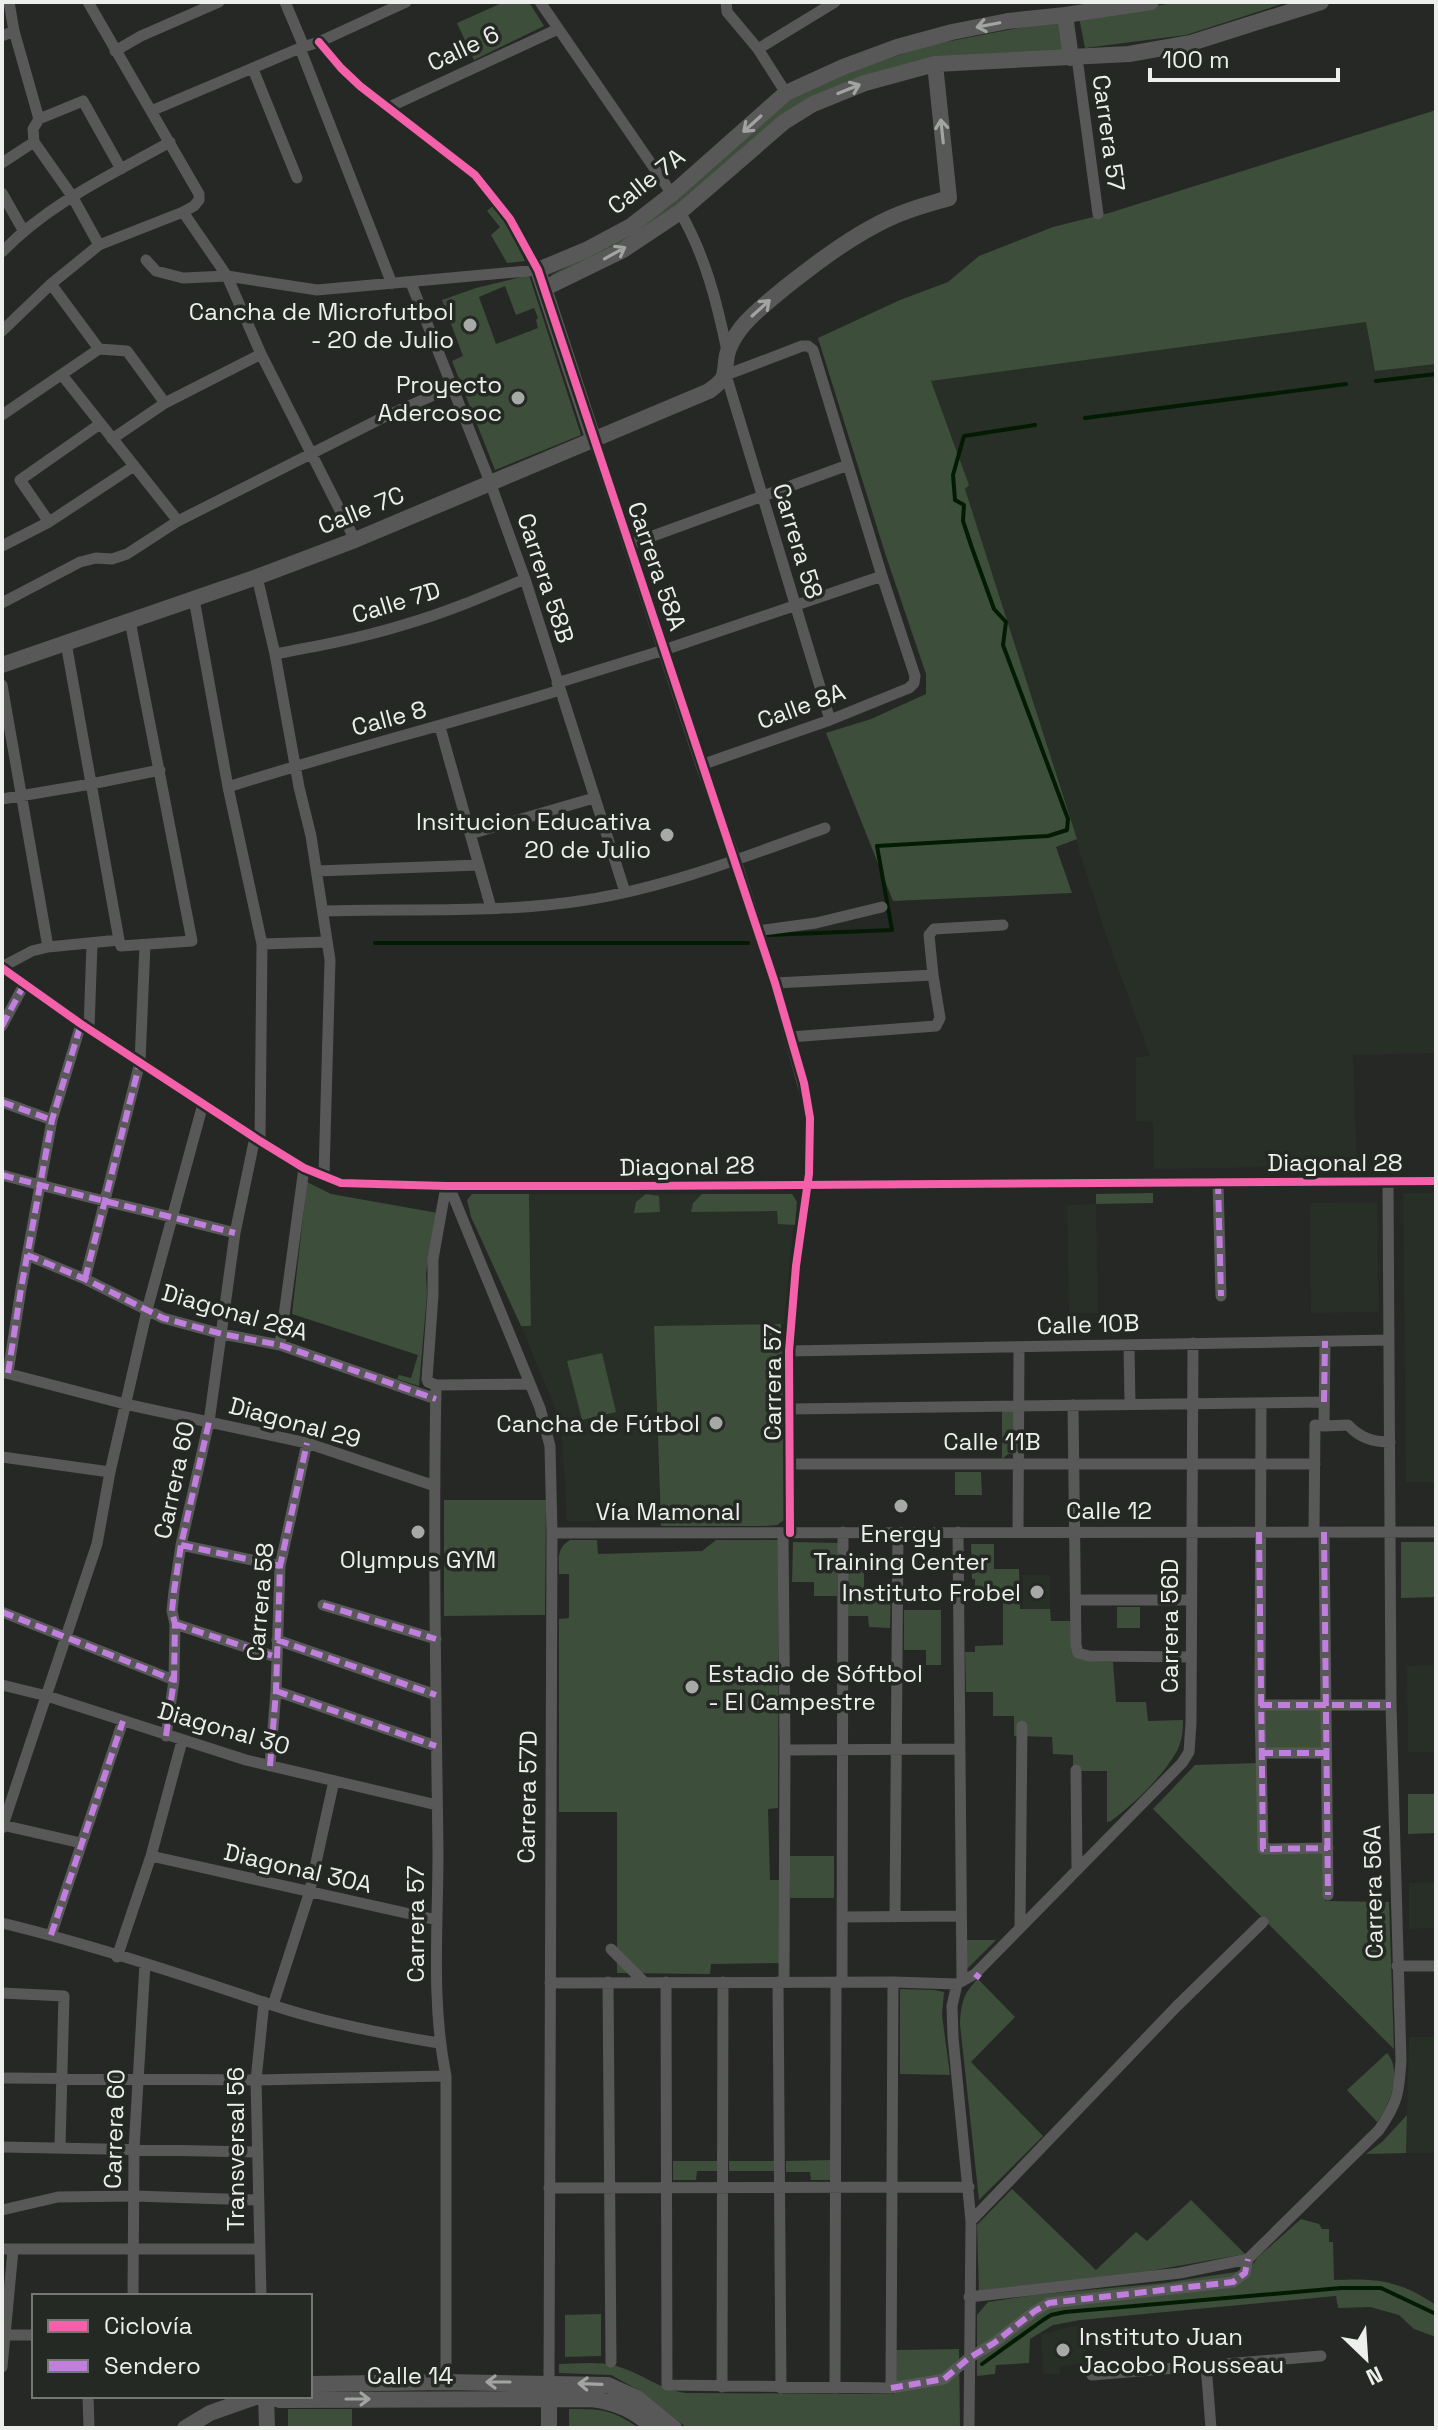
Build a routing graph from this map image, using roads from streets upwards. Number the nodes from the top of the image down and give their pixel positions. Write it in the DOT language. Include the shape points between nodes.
graph roads {
  1 [pos="9,2"];
  2 [pos="88,2"];
  3 [pos="219,2"];
  4 [pos="285,2"];
  5 [pos="406,2"];
  6 [pos="540,2"];
  7 [pos="726,2"];
  8 [pos="835,2"];
  9 [pos="1151,2"];
  10 [pos="1321,2"];
  11 [pos="1064,9"];
  12 [pos="558,29"];
  13 [pos="14,31"];
  14 [pos="2,36"];
  15 [pos="319,42"];
  16 [pos="302,47"];
  17 [pos="758,49"];
  18 [pos="115,51"];
  19 [pos="1074,58"];
  20 [pos="935,64"];
  21 [pos="253,69"];
  22 [pos="786,93"];
  23 [pos="387,108"];
  24 [pos="151,111"];
  25 [pos="39,119"];
  26 [pos="34,142"];
  27 [pos="170,142"];
  28 [pos="2,163"];
  29 [pos="121,169"];
  30 [pos="297,178"];
  31 [pos="2,193"];
  32 [pos="672,194"];
  33 [pos="72,196"];
  34 [pos="183,212"];
  35 [pos="680,212"];
  36 [pos="1098,214"];
  37 [pos="23,230"];
  38 [pos="99,245"];
  39 [pos="2,252"];
  40 [pos="146,260"];
  41 [pos="538,270"];
  42 [pos="227,276"];
  43 [pos="411,283"];
  44 [pos="51,284"];
  45 [pos="392,284"];
  46 [pos="545,288"];
  47 [pos="2,331"];
  48 [pos="99,349"];
  49 [pos="727,353"];
  50 [pos="261,354"];
  51 [pos="62,375"];
  52 [pos="726,375"];
  53 [pos="452,387"];
  54 [pos="165,403"];
  55 [pos="2,415"];
  56 [pos="100,424"];
  57 [pos="593,438"];
  58 [pos="112,439"];
  59 [pos="312,455"];
  60 [pos="848,465"];
  61 [pos="134,466"];
  62 [pos="490,482"];
  63 [pos="761,495"];
  64 [pos="178,521"];
  65 [pos="49,522"];
  66 [pos="355,540"];
  67 [pos="628,545"];
  68 [pos="2,546"];
  69 [pos="882,576"];
  70 [pos="257,577"];
  71 [pos="525,579"];
  72 [pos="194,599"];
  73 [pos="2,603"];
  74 [pos="795,606"];
  75 [pos="130,621"];
  76 [pos="66,643"];
  77 [pos="664,650"];
  78 [pos="275,654"];
  79 [pos="2,665"];
  80 [pos="2,685"];
  81 [pos="559,686"];
  82 [pos="830,720"];
  83 [pos="440,727"];
  84 [pos="701,765"];
  85 [pos="295,766"];
  86 [pos="160,770"];
  87 [pos="91,784"];
  88 [pos="228,787"];
  89 [pos="21,795"];
  90 [pos="594,798"];
  91 [pos="2,799"];
  92 [pos="825,828"];
  93 [pos="470,834"];
  94 [pos="736,861"];
  95 [pos="479,865"];
  96 [pos="317,871"];
  97 [pos="625,892"];
  98 [pos="882,907"];
  99 [pos="491,908"];
  100 [pos="323,911"];
  101 [pos="1003,925"];
  102 [pos="757,931"];
  103 [pos="119,940"];
  104 [pos="326,942"];
  105 [pos="92,944"];
  106 [pos="262,944"];
  107 [pos="145,945"];
  108 [pos="48,947"];
  109 [pos="2,967"];
  110 [pos="933,975"];
  111 [pos="25,983"];
  112 [pos="775,983"];
  113 [pos="2,1026"];
  114 [pos="85,1026"];
  115 [pos="790,1037"];
  116 [pos="140,1062"];
  117 [pos="2,1102"];
  118 [pos="203,1104"];
  119 [pos="52,1120"];
  120 [pos="257,1139"];
  121 [pos="304,1168"];
  122 [pos="2,1175"];
  123 [pos="324,1175"];
  124 [pos="1436,1181"];
  125 [pos="1218,1182"];
  126 [pos="1388,1182"];
  127 [pos="807,1184"];
  128 [pos="40,1185"];
  129 [pos="448,1186"];
  130 [pos="105,1203"];
  131 [pos="171,1217"];
  132 [pos="235,1233"];
  133 [pos="27,1255"];
  134 [pos="85,1279"];
  135 [pos="1221,1296"];
  136 [pos="147,1310"];
  137 [pos="222,1334"];
  138 [pos="1389,1340"];
  139 [pos="1325,1341"];
  140 [pos="1193,1343"];
  141 [pos="280,1345"];
  142 [pos="1129,1345"];
  143 [pos="1019,1348"];
  144 [pos="789,1351"];
  145 [pos="5,1372"];
  146 [pos="530,1384"];
  147 [pos="436,1385"];
  148 [pos="436,1399"];
  149 [pos="1324,1402"];
  150 [pos="1193,1403"];
  151 [pos="1261,1403"];
  152 [pos="125,1404"];
  153 [pos="1130,1404"];
  154 [pos="1019,1405"];
  155 [pos="1073,1405"];
  156 [pos="791,1409"];
  157 [pos="209,1422"];
  158 [pos="1324,1426"];
  159 [pos="1390,1442"];
  160 [pos="307,1443"];
  161 [pos="2,1457"];
  162 [pos="1018,1463"];
  163 [pos="1192,1463"];
  164 [pos="791,1464"];
  165 [pos="1073,1464"];
  166 [pos="1260,1464"];
  167 [pos="1315,1464"];
  168 [pos="110,1472"];
  169 [pos="435,1486"];
  170 [pos="843,1532"];
  171 [pos="958,1532"];
  172 [pos="1018,1532"];
  173 [pos="1192,1532"];
  174 [pos="1259,1532"];
  175 [pos="1319,1532"];
  176 [pos="1391,1532"];
  177 [pos="1436,1532"];
  178 [pos="552,1533"];
  179 [pos="787,1533"];
  180 [pos="898,1533"];
  181 [pos="1074,1533"];
  182 [pos="181,1545"];
  183 [pos="280,1566"];
  184 [pos="1076,1600"];
  185 [pos="1191,1600"];
  186 [pos="323,1605"];
  187 [pos="2,1612"];
  188 [pos="175,1624"];
  189 [pos="65,1637"];
  190 [pos="436,1639"];
  191 [pos="277,1640"];
  192 [pos="276,1657"];
  193 [pos="1191,1657"];
  194 [pos="174,1680"];
  195 [pos="2,1685"];
  196 [pos="276,1691"];
  197 [pos="436,1695"];
  198 [pos="47,1696"];
  199 [pos="1260,1705"];
  200 [pos="1325,1705"];
  201 [pos="1391,1705"];
  202 [pos="123,1721"];
  203 [pos="1022,1726"];
  204 [pos="166,1736"];
  205 [pos="182,1741"];
  206 [pos="436,1746"];
  207 [pos="898,1749"];
  208 [pos="959,1749"];
  209 [pos="785,1750"];
  210 [pos="843,1750"];
  211 [pos="1261,1753"];
  212 [pos="1326,1753"];
  213 [pos="270,1766"];
  214 [pos="1076,1770"];
  215 [pos="334,1781"];
  216 [pos="437,1805"];
  217 [pos="2,1826"];
  218 [pos="81,1843"];
  219 [pos="1328,1848"];
  220 [pos="151,1856"];
  221 [pos="1077,1870"];
  222 [pos="309,1894"];
  223 [pos="1328,1895"];
  224 [pos="960,1916"];
  225 [pos="843,1917"];
  226 [pos="895,1917"];
  227 [pos="437,1920"];
  228 [pos="1263,1922"];
  229 [pos="2,1923"];
  230 [pos="1020,1926"];
  231 [pos="51,1935"];
  232 [pos="611,1949"];
  233 [pos="117,1957"];
  234 [pos="145,1964"];
  235 [pos="1397,1966"];
  236 [pos="1436,1966"];
  237 [pos="608,1982"];
  238 [pos="644,1982"];
  239 [pos="666,1982"];
  240 [pos="723,1982"];
  241 [pos="781,1982"];
  242 [pos="839,1982"];
  243 [pos="893,1982"];
  244 [pos="959,1982"];
  245 [pos="550,1983"];
  246 [pos="2,1993"];
  247 [pos="269,2004"];
  248 [pos="439,2043"];
  249 [pos="446,2076"];
  250 [pos="2,2078"];
  251 [pos="61,2079"];
  252 [pos="137,2080"];
  253 [pos="256,2080"];
  254 [pos="2,2147"];
  255 [pos="60,2147"];
  256 [pos="134,2149"];
  257 [pos="258,2152"];
  258 [pos="722,2186"];
  259 [pos="609,2187"];
  260 [pos="667,2187"];
  261 [pos="780,2187"];
  262 [pos="837,2187"];
  263 [pos="969,2187"];
  264 [pos="549,2188"];
  265 [pos="893,2188"];
  266 [pos="134,2196"];
  267 [pos="258,2200"];
  268 [pos="2,2210"];
  269 [pos="971,2221"];
  270 [pos="7,2249"];
  271 [pos="258,2249"];
  272 [pos="134,2250"];
  273 [pos="1248,2259"];
  274 [pos="133,2294"];
  275 [pos="261,2294"];
  276 [pos="969,2297"];
  277 [pos="32,2335"];
  278 [pos="4,2336"];
  279 [pos="1321,2356"];
  280 [pos="969,2358"];
  281 [pos="611,2362"];
  282 [pos="1206,2365"];
  283 [pos="2,2367"];
  284 [pos="1092,2375"];
  285 [pos="446,2382"];
  286 [pos="312,2384"];
  287 [pos="722,2387"];
  288 [pos="781,2388"];
  289 [pos="835,2388"];
  290 [pos="891,2388"];
  291 [pos="549,2390"];
  292 [pos="88,2398"];
  293 [pos="252,2398"];
  294 [pos="269,2398"];
  295 [pos="274,2398"];
  296 [pos="89,2428"];
  297 [pos="185,2428"];
  298 [pos="267,2428"];
  299 [pos="549,2428"];
  300 [pos="653,2428"];
  301 [pos="674,2428"];
  302 [pos="969,2428"];
  303 [pos="1211,2428"];
  1 -- 13 [label="street"];
  2 -- 18 [label="street"];
  3 -- 18 [label="street"];
  4 -- 16 [label="street"];
  5 -- 15 [label="street"];
  6 -- 12 [label="street"];
  7 -- 17 [label="street" via="727,12"];
  8 -- 17 [label="street"];
  9 -- 11 [label="street, Calle 7A"];
  10 -- 19 [label="street, Calle 7A" via="1191,43"];
  11 -- 19 [label="street"];
  11 -- 22 [label="street, Calle 7A, one-way" via="897,47"];
  12 -- 23 [label="street, Calle 6"];
  12 -- 32 [label="street"];
  13 -- 14 [label="street"];
  13 -- 25 [label="street"];
  15 -- 16 [label="street"];
  15 -- 23 [label="street, Carrera 58A"];
  16 -- 21 [label="street"];
  16 -- 45 [label="street"];
  17 -- 22 [label="street"];
  18 -- 24 [label="street"];
  19 -- 20 [label="street, Calle 7A"];
  19 -- 36 [label="street, Carrera 57"];
  35 -- 20 [label="street, Calle 7A, one-way" via="784,122 813,104"];
  49 -- 20 [label="street, one-way" via="752,316 840,246 889,218 949,198"];
  21 -- 24 [label="street"];
  21 -- 30 [label="street"];
  22 -- 32 [label="street, Calle 7A, one-way"];
  23 -- 41 [label="street, Carrera 58A" via="475,175 510,219"];
  24 -- 27 [label="street"];
  25 -- 26 [label="street"];
  25 -- 29 [label="street" via="83,101"];
  26 -- 28 [label="street"];
  26 -- 33 [label="street"];
  27 -- 29 [label="street"];
  27 -- 34 [label="street" via="199,194 194,206"];
  29 -- 33 [label="street"];
  31 -- 37 [label="street"];
  32 -- 41 [label="street, Calle 7A" via="631,226"];
  33 -- 37 [label="street"];
  33 -- 38 [label="street"];
  34 -- 38 [label="street"];
  34 -- 42 [label="street"];
  46 -- 35 [label="street, Calle 7A, one-way" via="623,250"];
  35 -- 49 [label="street" via="704,264"];
  37 -- 39 [label="street"];
  38 -- 44 [label="street"];
  40 -- 42 [label="street, Calle 7A" via="156,271 183,278"];
  41 -- 43 [label="street, Calle 7A"];
  41 -- 46 [label="street, Carrera 58A"];
  42 -- 45 [label="street, Calle 7A" via="317,290"];
  42 -- 50 [label="street"];
  43 -- 45 [label="street, Calle 7A"];
  43 -- 53 [label="street, Carrera 58B"];
  44 -- 47 [label="street"];
  44 -- 48 [label="street"];
  46 -- 57 [label="street, Carrera 58A"];
  48 -- 51 [label="street"];
  48 -- 54 [label="street" via="127,351"];
  49 -- 52 [label="street"];
  50 -- 54 [label="street"];
  50 -- 59 [label="street"];
  51 -- 55 [label="street"];
  51 -- 56 [label="street"];
  52 -- 57 [label="street, Calle 7C" via="709,391"];
  52 -- 60 [label="street, Calle 7C" via="808,346"];
  52 -- 63 [label="street, Carrera 58"];
  53 -- 59 [label="street"];
  53 -- 62 [label="street, Carrera 58B"];
  54 -- 58 [label="street"];
  56 -- 58 [label="street"];
  56 -- 65 [label="street" via="20,480"];
  57 -- 62 [label="street, Calle 7C"];
  57 -- 67 [label="street, Carrera 58A"];
  58 -- 61 [label="street"];
  59 -- 64 [label="street"];
  59 -- 66 [label="street"];
  60 -- 63 [label="street"];
  60 -- 69 [label="street"];
  61 -- 64 [label="street"];
  61 -- 65 [label="street"];
  62 -- 66 [label="street, Calle 7C"];
  62 -- 71 [label="street, Carrera 58B"];
  63 -- 67 [label="street"];
  63 -- 74 [label="street, Carrera 58"];
  64 -- 73 [label="street" via="127,554 80,562"];
  65 -- 68 [label="street"];
  66 -- 70 [label="street, Calle 7C"];
  67 -- 77 [label="street, Carrera 58A"];
  69 -- 74 [label="street, Calle 8"];
  69 -- 82 [label="street, Calle 8A" via="914,683"];
  70 -- 72 [label="street, Calle 7C"];
  70 -- 78 [label="street"];
  71 -- 78 [label="street, Calle 7D" via="403,626"];
  71 -- 81 [label="street, Carrera 58B"];
  72 -- 75 [label="street, Calle 7C"];
  72 -- 88 [label="street, Carrera 60"];
  74 -- 77 [label="street, Calle 8"];
  74 -- 82 [label="street, Carrera 58"];
  75 -- 76 [label="street, Calle 7C"];
  75 -- 86 [label="street"];
  76 -- 79 [label="street, Calle 7C"];
  76 -- 87 [label="street"];
  77 -- 81 [label="street, Calle 8"];
  77 -- 84 [label="street, Carrera 58A"];
  78 -- 85 [label="street"];
  80 -- 89 [label="street"];
  81 -- 83 [label="street, Calle 8"];
  81 -- 90 [label="street, Carrera 58B"];
  82 -- 84 [label="street, Calle 8A"];
  83 -- 85 [label="street, Calle 8"];
  83 -- 93 [label="street"];
  84 -- 94 [label="street, Carrera 58A"];
  85 -- 88 [label="street, Calle 8"];
  85 -- 96 [label="street"];
  86 -- 87 [label="street"];
  86 -- 107 [label="street" via="192,941"];
  87 -- 89 [label="street"];
  87 -- 103 [label="street"];
  88 -- 106 [label="street, Carrera 60"];
  89 -- 91 [label="street"];
  89 -- 108 [label="street"];
  90 -- 93 [label="street"];
  90 -- 97 [label="street, Carrera 58B"];
  92 -- 94 [label="street"];
  93 -- 95 [label="street"];
  94 -- 97 [label="street"];
  94 -- 102 [label="street, Carrera 58A"];
  95 -- 96 [label="street"];
  95 -- 99 [label="street"];
  96 -- 100 [label="street"];
  97 -- 99 [label="street"];
  98 -- 102 [label="street"];
  99 -- 100 [label="street"];
  100 -- 104 [label="street"];
  101 -- 110 [label="street" via="934,929 929,935"];
  102 -- 112 [label="street, Carrera 58A"];
  103 -- 105 [label="street"];
  103 -- 107 [label="street" via="121,946"];
  104 -- 106 [label="street"];
  104 -- 123 [label="street" via="330,960"];
  105 -- 108 [label="street"];
  105 -- 114 [label="street"];
  106 -- 120 [label="street, Carrera 60"];
  107 -- 116 [label="street"];
  108 -- 109 [label="street"];
  109 -- 111 [label="street, Diagonal 28"];
  110 -- 112 [label="street"];
  110 -- 115 [label="street" via="940,1018 936,1026"];
  111 -- 113 [label="street"];
  111 -- 114 [label="street, Diagonal 28"];
  112 -- 115 [label="street, Carrera 58A"];
  114 -- 116 [label="street, Diagonal 28"];
  114 -- 119 [label="street"];
  115 -- 127 [label="street, Carrera 58A" via="810,1118"];
  116 -- 118 [label="street, Diagonal 28"];
  116 -- 130 [label="street"];
  117 -- 119 [label="street"];
  118 -- 120 [label="street, Diagonal 28"];
  118 -- 131 [label="street"];
  119 -- 128 [label="street"];
  120 -- 121 [label="street, Diagonal 28"];
  120 -- 132 [label="street, Carrera 60"];
  121 -- 123 [label="street, Diagonal 28"];
  121 -- 141 [label="street"];
  122 -- 128 [label="street"];
  123 -- 129 [label="street, Diagonal 28" via="341,1183"];
  124 -- 126 [label="street, Diagonal 28"];
  125 -- 126 [label="street, Diagonal 28"];
  125 -- 127 [label="street, Diagonal 28"];
  125 -- 135 [label="street"];
  126 -- 138 [label="street, Carrera 56A"];
  127 -- 129 [label="street, Diagonal 28"];
  127 -- 144 [label="street, Carrera 57"];
  128 -- 130 [label="street"];
  128 -- 133 [label="street"];
  129 -- 146 [label="street, Carrera 57D"];
  129 -- 147 [label="street, Carrera 57" via="433,1259 427,1379"];
  130 -- 131 [label="street"];
  130 -- 134 [label="street"];
  131 -- 132 [label="street"];
  131 -- 136 [label="street"];
  132 -- 137 [label="street, Carrera 60"];
  133 -- 134 [label="street, Diagonal 28A"];
  133 -- 145 [label="street"];
  134 -- 136 [label="street, Diagonal 28A"];
  136 -- 137 [label="street, Diagonal 28A"];
  136 -- 152 [label="street"];
  137 -- 141 [label="street, Diagonal 28A"];
  137 -- 157 [label="street, Carrera 60"];
  138 -- 139 [label="street, Calle 10B"];
  138 -- 159 [label="street, Carrera 56A"];
  139 -- 140 [label="street, Calle 10B"];
  139 -- 149 [label="street"];
  140 -- 142 [label="street, Calle 10B"];
  140 -- 150 [label="street, Carrera 56D"];
  141 -- 148 [label="street, Diagonal 28A"];
  142 -- 143 [label="street, Calle 10B"];
  142 -- 153 [label="street"];
  143 -- 144 [label="street, Calle 10B"];
  143 -- 154 [label="street"];
  144 -- 156 [label="street, Carrera 57"];
  145 -- 152 [label="street, Diagonal 29"];
  146 -- 147 [label="street"];
  146 -- 178 [label="street, Carrera 57D" via="548,1434"];
  147 -- 148 [label="street, Carrera 57"];
  148 -- 169 [label="street, Carrera 57"];
  149 -- 151 [label="street"];
  149 -- 158 [label="street"];
  150 -- 151 [label="street"];
  150 -- 153 [label="street"];
  150 -- 163 [label="street, Carrera 56D"];
  151 -- 166 [label="street"];
  152 -- 157 [label="street, Diagonal 29"];
  152 -- 168 [label="street"];
  153 -- 155 [label="street"];
  154 -- 155 [label="street"];
  154 -- 156 [label="street"];
  154 -- 162 [label="street"];
  155 -- 165 [label="street"];
  156 -- 164 [label="street, Carrera 57"];
  157 -- 160 [label="street, Diagonal 29"];
  157 -- 182 [label="street, Carrera 60"];
  158 -- 159 [label="street" via="1348,1425 1363,1438"];
  158 -- 167 [label="street" via="1315,1425"];
  159 -- 176 [label="street, Carrera 56A"];
  160 -- 169 [label="street, Diagonal 29"];
  160 -- 183 [label="street, Carrera 58"];
  161 -- 168 [label="street"];
  162 -- 164 [label="street, Calle 11B"];
  162 -- 165 [label="street, Calle 11B"];
  162 -- 172 [label="street"];
  163 -- 165 [label="street, Calle 11B"];
  163 -- 166 [label="street, Calle 11B"];
  163 -- 173 [label="street, Carrera 56D"];
  164 -- 179 [label="street, Carrera 57"];
  165 -- 181 [label="street"];
  166 -- 167 [label="street, Calle 11B"];
  166 -- 174 [label="street"];
  167 -- 175 [label="street"];
  168 -- 189 [label="street" via="97,1544"];
  169 -- 190 [label="street, Carrera 57"];
  170 -- 179 [label="street, Calle 12"];
  170 -- 180 [label="street, Calle 12"];
  170 -- 210 [label="street"];
  171 -- 172 [label="street, Calle 12"];
  171 -- 180 [label="street, Calle 12"];
  171 -- 208 [label="street"];
  172 -- 181 [label="street, Calle 12"];
  173 -- 174 [label="street, Calle 12"];
  173 -- 181 [label="street, Calle 12"];
  173 -- 185 [label="street, Carrera 56D"];
  174 -- 175 [label="street, Calle 12"];
  174 -- 199 [label="street"];
  175 -- 176 [label="street, Calle 12"];
  175 -- 200 [label="street"];
  176 -- 177 [label="street, Calle 12"];
  176 -- 201 [label="street, Carrera 56A"];
  178 -- 179 [label="street, Vía Mamonal"];
  178 -- 245 [label="street, Carrera 57D"];
  179 -- 209 [label="street, Carrera 57"];
  180 -- 207 [label="street"];
  181 -- 184 [label="street"];
  182 -- 183 [label="street"];
  182 -- 188 [label="street, Carrera 60"];
  183 -- 191 [label="street, Carrera 58"];
  184 -- 185 [label="street"];
  184 -- 193 [label="street" via="1078,1653"];
  185 -- 193 [label="street, Carrera 56D"];
  186 -- 190 [label="street"];
  187 -- 189 [label="street"];
  188 -- 192 [label="street"];
  188 -- 194 [label="street, Carrera 60"];
  189 -- 194 [label="street"];
  189 -- 198 [label="street"];
  190 -- 197 [label="street, Carrera 57"];
  191 -- 192 [label="street, Carrera 58"];
  191 -- 197 [label="street"];
  192 -- 196 [label="street, Carrera 58"];
  193 -- 221 [label="street, Carrera 56D" via="1189,1752"];
  194 -- 204 [label="street, Carrera 60"];
  195 -- 198 [label="street, Diagonal 30"];
  196 -- 206 [label="street"];
  196 -- 213 [label="street, Carrera 58"];
  197 -- 206 [label="street, Carrera 57"];
  198 -- 202 [label="street, Diagonal 30"];
  198 -- 217 [label="street"];
  199 -- 200 [label="street"];
  199 -- 211 [label="street"];
  200 -- 201 [label="street"];
  200 -- 212 [label="street"];
  201 -- 235 [label="street, Carrera 56A"];
  202 -- 204 [label="street, Diagonal 30"];
  202 -- 218 [label="street"];
  203 -- 230 [label="street"];
  204 -- 205 [label="street, Diagonal 30"];
  205 -- 213 [label="street, Diagonal 30"];
  205 -- 220 [label="street"];
  206 -- 216 [label="street, Carrera 57"];
  207 -- 208 [label="street"];
  207 -- 210 [label="street"];
  207 -- 226 [label="street"];
  208 -- 224 [label="street"];
  209 -- 210 [label="street"];
  209 -- 241 [label="street, Carrera 57"];
  210 -- 225 [label="street"];
  211 -- 212 [label="street"];
  211 -- 219 [label="street" via="1263,1849"];
  212 -- 219 [label="street"];
  213 -- 215 [label="street, Diagonal 30"];
  214 -- 221 [label="street"];
  215 -- 216 [label="street, Diagonal 30"];
  215 -- 222 [label="street"];
  216 -- 227 [label="street, Carrera 57"];
  217 -- 218 [label="street"];
  218 -- 231 [label="street"];
  219 -- 223 [label="street"];
  220 -- 222 [label="street, Diagonal 30A"];
  220 -- 233 [label="street"];
  221 -- 230 [label="street"];
  222 -- 227 [label="street, Diagonal 30A"];
  222 -- 247 [label="street"];
  224 -- 226 [label="street"];
  224 -- 244 [label="street"];
  225 -- 226 [label="street"];
  225 -- 242 [label="street"];
  227 -- 248 [label="street, Carrera 57"];
  228 -- 269 [label="street"];
  229 -- 231 [label="street"];
  230 -- 244 [label="street" via="978,1976"];
  231 -- 233 [label="street"];
  232 -- 238 [label="street"];
  233 -- 234 [label="street"];
  234 -- 247 [label="street"];
  234 -- 252 [label="street, Carrera 60"];
  235 -- 236 [label="street"];
  235 -- 273 [label="street, Carrera 56A" via="1401,2060 1394,2108 1379,2130"];
  237 -- 238 [label="street"];
  237 -- 245 [label="street"];
  237 -- 259 [label="street"];
  238 -- 239 [label="street"];
  239 -- 240 [label="street"];
  239 -- 260 [label="street"];
  240 -- 241 [label="street"];
  240 -- 258 [label="street"];
  241 -- 242 [label="street"];
  241 -- 261 [label="street, Carrera 57"];
  242 -- 243 [label="street"];
  242 -- 262 [label="street"];
  243 -- 244 [label="street"];
  243 -- 265 [label="street"];
  244 -- 263 [label="street" via="952,2006 953,2037"];
  245 -- 264 [label="street, Carrera 57D"];
  246 -- 251 [label="street" via="64,1996"];
  247 -- 248 [label="street"];
  247 -- 253 [label="street, Transversal 56"];
  248 -- 249 [label="street, Carrera 57"];
  249 -- 253 [label="street"];
  249 -- 285 [label="street, Carrera 57"];
  250 -- 251 [label="street"];
  251 -- 252 [label="street"];
  251 -- 255 [label="street"];
  252 -- 253 [label="street"];
  252 -- 256 [label="street, Carrera 60"];
  253 -- 257 [label="street, Transversal 56"];
  254 -- 255 [label="street"];
  255 -- 256 [label="street"];
  256 -- 257 [label="street"];
  256 -- 266 [label="street, Carrera 60"];
  257 -- 267 [label="street, Transversal 56"];
  258 -- 260 [label="street"];
  258 -- 261 [label="street"];
  258 -- 287 [label="street"];
  259 -- 260 [label="street"];
  259 -- 264 [label="street"];
  259 -- 281 [label="street"];
  260 -- 287 [label="street" via="667,2385"];
  261 -- 262 [label="street"];
  261 -- 288 [label="street, Carrera 57"];
  262 -- 265 [label="street"];
  262 -- 289 [label="street"];
  263 -- 265 [label="street"];
  263 -- 269 [label="street"];
  264 -- 291 [label="street, Carrera 57D"];
  265 -- 290 [label="street"];
  266 -- 267 [label="street"];
  266 -- 268 [label="street" via="58,2197"];
  266 -- 272 [label="street, Carrera 60"];
  267 -- 271 [label="street, Transversal 56"];
  269 -- 276 [label="street"];
  270 -- 272 [label="street"];
  270 -- 278 [label="street"];
  271 -- 272 [label="street"];
  271 -- 275 [label="street, Transversal 56"];
  272 -- 274 [label="street, Carrera 60"];
  273 -- 276 [label="street" via="1180,2273"];
  273 -- 280 [label="street, Carrera 56A" via="1245,2273 1233,2282 1049,2303"];
  276 -- 280 [label="street"];
  277 -- 278 [label="street"];
  278 -- 283 [label="street"];
  279 -- 282 [label="street"];
  280 -- 290 [label="street" via="944,2379"];
  280 -- 302 [label="street"];
  282 -- 284 [label="street"];
  282 -- 303 [label="street"];
  285 -- 286 [label="street, Calle 14"];
  291 -- 285 [label="street, Calle 14, one-way"];
  287 -- 288 [label="street"];
  288 -- 289 [label="street"];
  289 -- 290 [label="street"];
  295 -- 291 [label="street, Calle 14, one-way"];
  291 -- 299 [label="street, Carrera 57D"];
  291 -- 300 [label="street" via="610,2401"];
  301 -- 291 [label="street, one-way" via="637,2398 608,2385"];
  292 -- 296 [label="street"];
  293 -- 297 [label="street"];
  294 -- 298 [label="street"];
}
